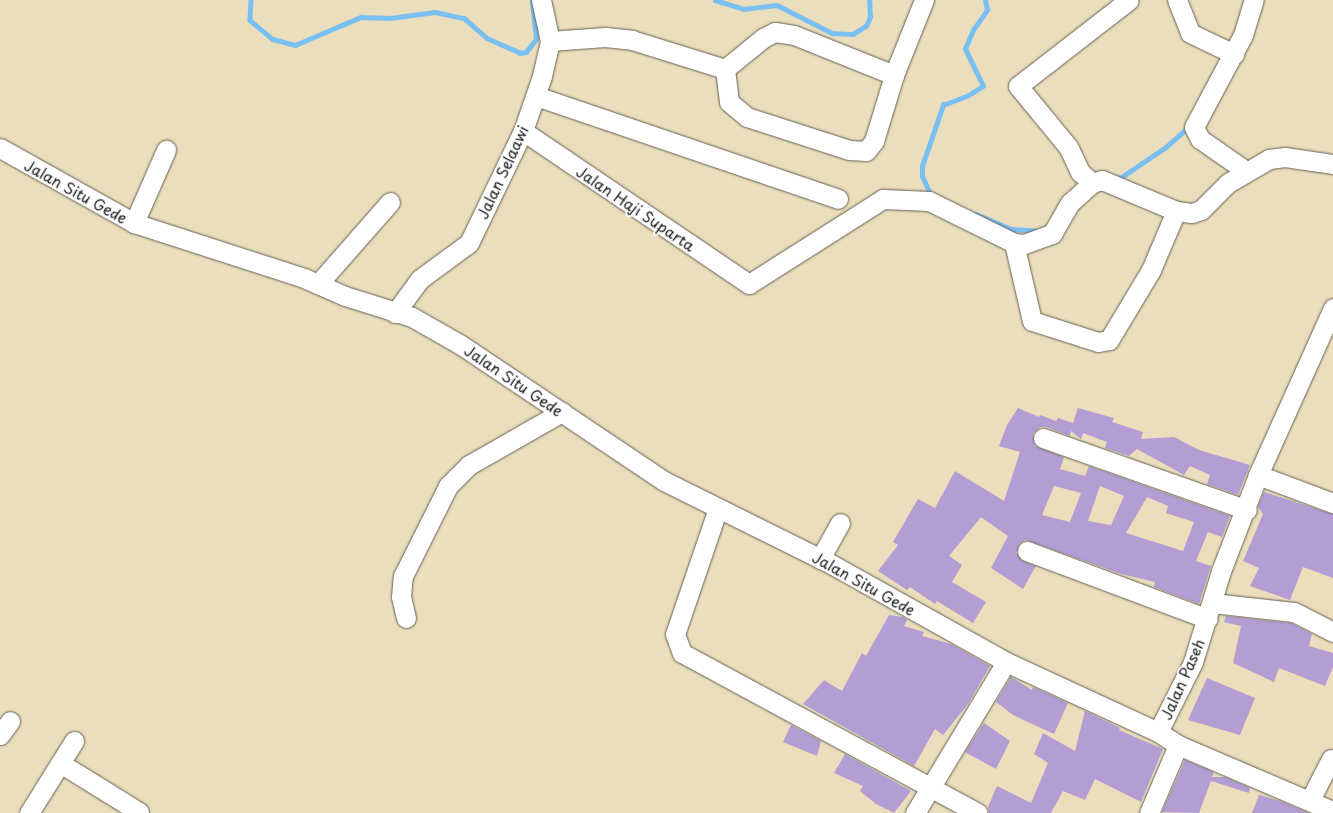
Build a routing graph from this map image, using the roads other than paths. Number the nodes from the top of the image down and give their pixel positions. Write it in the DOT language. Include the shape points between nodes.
graph roads {
  1 [pos="924,0"];
  2 [pos="1129,0"];
  3 [pos="1177,0"];
  4 [pos="1254,0"];
  5 [pos="542,7"];
  6 [pos="550,40"];
  7 [pos="1229,52"];
  8 [pos="725,69"];
  9 [pos="894,75"];
  10 [pos="536,96"];
  11 [pos="523,131"];
  12 [pos="0,148"];
  13 [pos="166,150"];
  14 [pos="1333,164"];
  15 [pos="1246,171"];
  16 [pos="1088,180"];
  17 [pos="838,199"];
  18 [pos="390,202"];
  19 [pos="1176,211"];
  20 [pos="134,223"];
  21 [pos="1014,243"];
  22 [pos="318,284"];
  23 [pos="1333,308"];
  24 [pos="395,313"];
  25 [pos="562,412"];
  26 [pos="1042,438"];
  27 [pos="1258,475"];
  28 [pos="1333,502"];
  29 [pos="718,508"];
  30 [pos="1247,510"];
  31 [pos="840,523"];
  32 [pos="1027,551"];
  33 [pos="820,559"];
  34 [pos="1210,611"];
  35 [pos="406,618"];
  36 [pos="1333,632"];
  37 [pos="1006,662"];
  38 [pos="1158,732"];
  39 [pos="74,740"];
  40 [pos="1178,745"];
  41 [pos="1331,758"];
  42 [pos="60,764"];
  43 [pos="931,785"];
  44 [pos="1310,800"];
  45 [pos="1333,810"];
  46 [pos="139,812"];
  47 [pos="29,813"];
  48 [pos="915,813"];
  49 [pos="978,813"];
  50 [pos="1148,813"];
  1 -- 9 [label="street"];
  2 -- 16 [label="street" via="1018,86 1069,148"];
  3 -- 7 [label="street" via="1190,33"];
  4 -- 7 [label="street"];
  5 -- 6 [label="street, Jalan Selaawi"];
  6 -- 8 [label="street" via="605,37 632,40"];
  6 -- 10 [label="street, Jalan Selaawi"];
  7 -- 15 [label="street" via="1195,131 1200,139"];
  8 -- 9 [label="street" via="775,32 794,34"];
  8 -- 9 [label="street" via="729,102 747,117 849,150 866,151 874,141"];
  10 -- 11 [label="street, Jalan Selaawi"];
  10 -- 17 [label="street"];
  11 -- 21 [label="street, Jalan Haji Suparta" via="748,284 883,200 929,201"];
  11 -- 24 [label="street, Jalan Selaawi" via="469,243 420,279"];
  12 -- 20 [label="street, Jalan Situ Gede"];
  13 -- 20 [label="street"];
  14 -- 15 [label="street" via="1285,157 1268,159"];
  15 -- 19 [label="street" via="1228,183 1201,210 1192,213"];
  16 -- 19 [label="street" via="1111,181"];
  16 -- 21 [label="street" via="1052,234 1034,242"];
  18 -- 22 [label="street"];
  19 -- 21 [label="street" via="1151,270 1109,340 1098,342 1032,321"];
  20 -- 22 [label="street, Jalan Situ Gede"];
  22 -- 24 [label="street, Jalan Situ Gede"];
  23 -- 27 [label="street, Jalan Paseh"];
  24 -- 25 [label="street, Jalan Situ Gede" via="412,317 461,345"];
  25 -- 29 [label="street, Jalan Situ Gede" via="664,481"];
  25 -- 35 [label="street" via="469,466 448,486 403,576 401,597"];
  26 -- 30 [label="street"];
  27 -- 28 [label="street"];
  27 -- 30 [label="street, Jalan Paseh"];
  29 -- 33 [label="street, Jalan Situ Gede"];
  29 -- 43 [label="street" via="675,634 678,648 702,666"];
  30 -- 34 [label="street, Jalan Paseh"];
  31 -- 33 [label="street"];
  32 -- 34 [label="street"];
  33 -- 37 [label="street, Jalan Situ Gede"];
  34 -- 36 [label="street" via="1294,612"];
  34 -- 38 [label="street, Jalan Paseh" via="1192,662"];
  37 -- 38 [label="street, Jalan Paseh"];
  37 -- 43 [label="street"];
  38 -- 40 [label="street"];
  39 -- 42 [label="street"];
  40 -- 44 [label="street"];
  40 -- 50 [label="street"];
  41 -- 44 [label="street"];
  42 -- 46 [label="street"];
  42 -- 47 [label="street"];
  43 -- 48 [label="street"];
  43 -- 49 [label="street"];
  44 -- 45 [label="street"];
}
